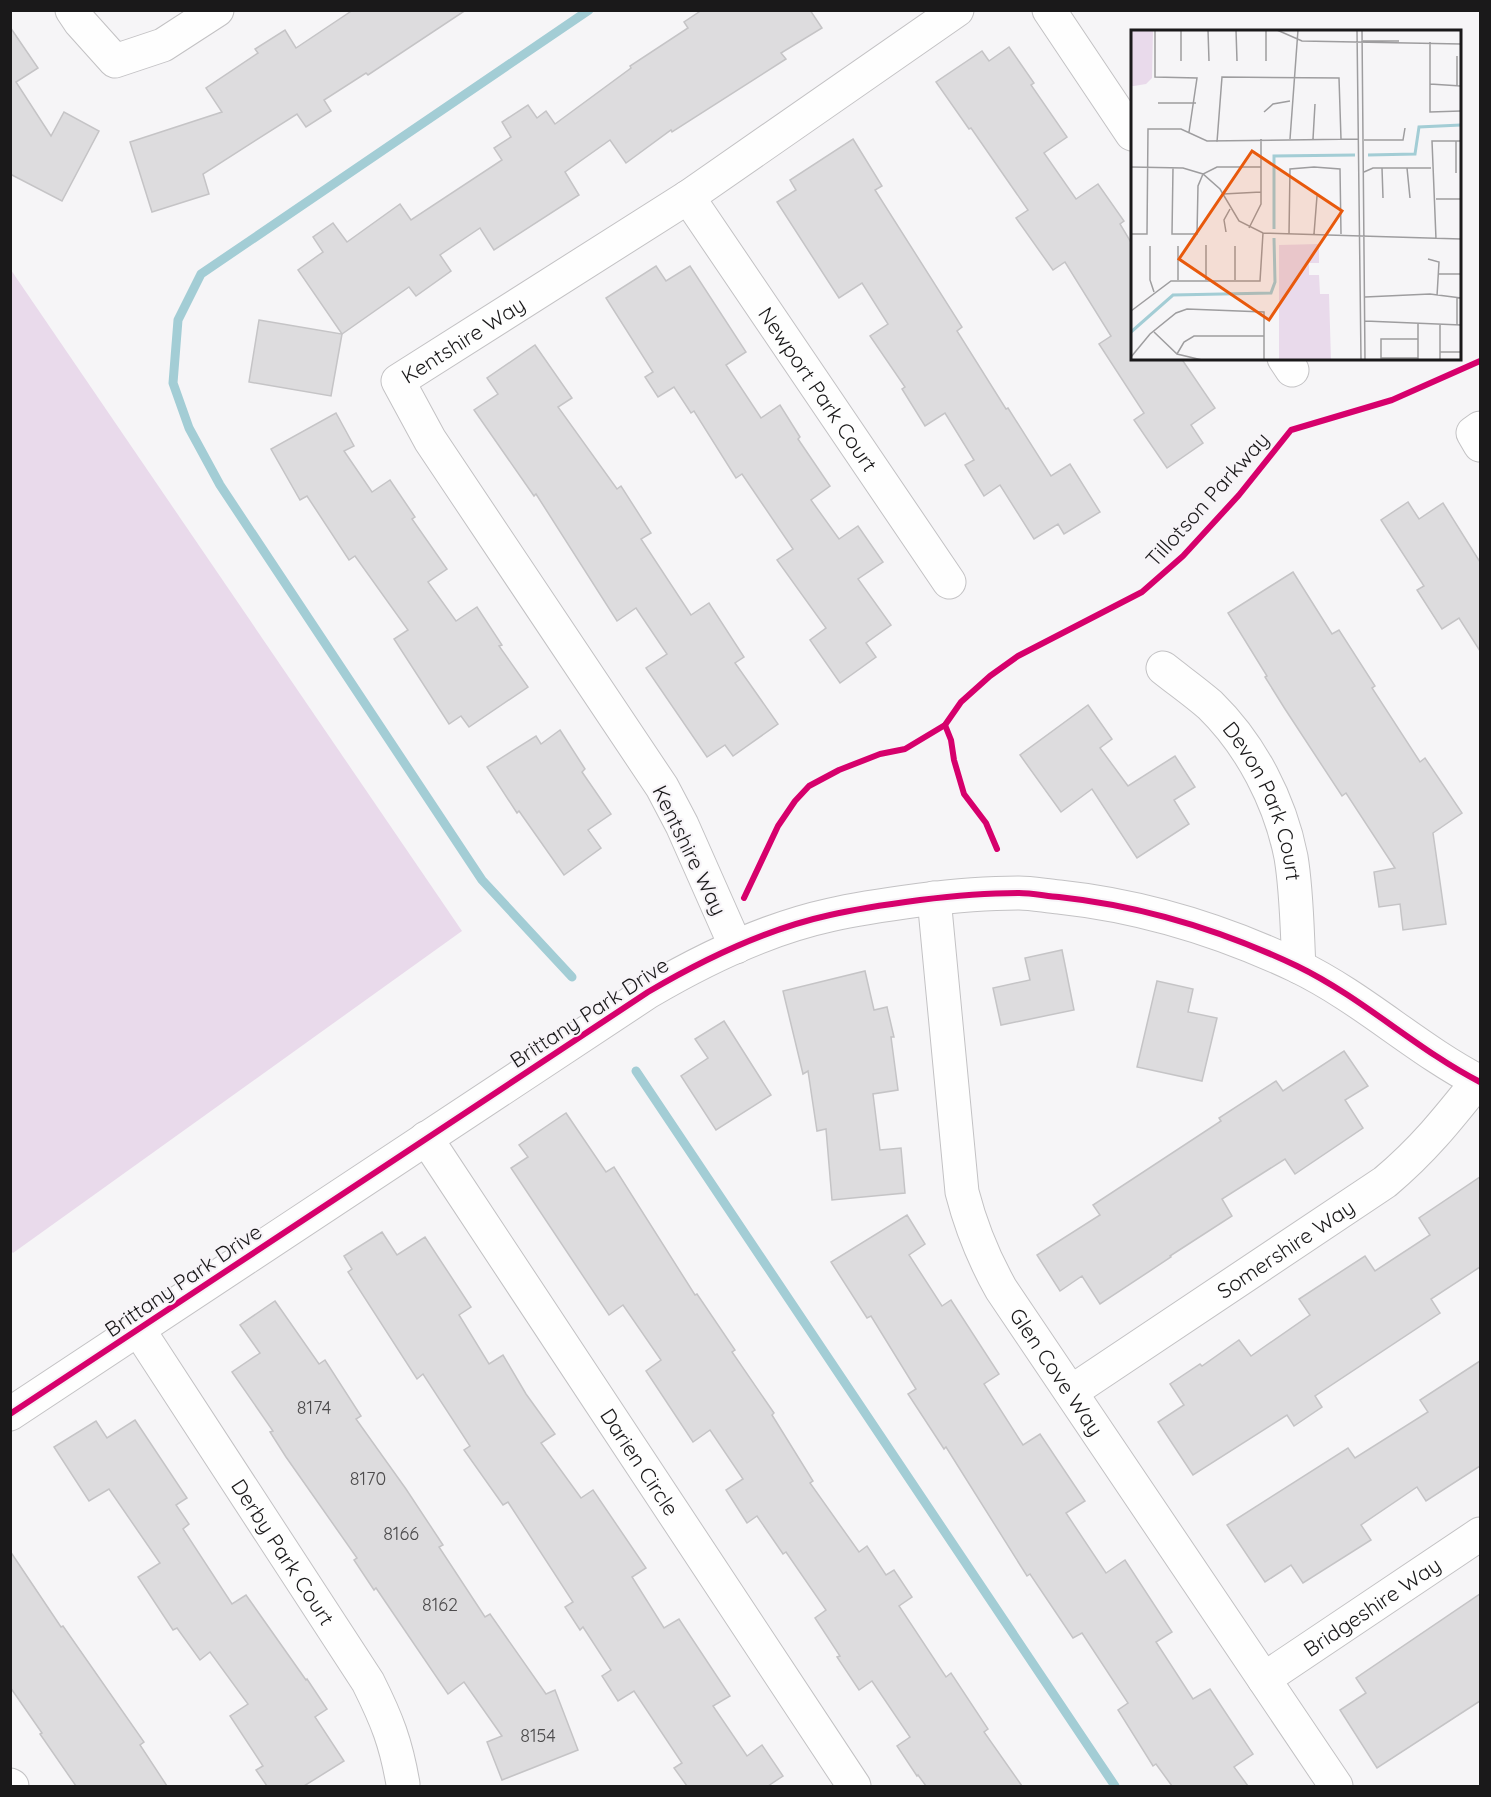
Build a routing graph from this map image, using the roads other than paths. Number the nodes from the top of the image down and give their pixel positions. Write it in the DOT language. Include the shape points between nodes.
graph roads {
  1 [pos="72,10"];
  2 [pos="217,10"];
  3 [pos="957,10"];
  4 [pos="1049,10"];
  5 [pos="1131,133"];
  6 [pos="688,197"];
  7 [pos="1480,428"];
  8 [pos="1480,445"];
  9 [pos="949,582"];
  10 [pos="1163,668"];
  11 [pos="934,898"];
  12 [pos="736,947"];
  13 [pos="1299,967"];
  14 [pos="1479,1081"];
  15 [pos="426,1138"];
  16 [pos="138,1329"];
  17 [pos="1071,1392"];
  18 [pos="10,1414"];
  19 [pos="1480,1534"];
  20 [pos="1263,1678"];
  21 [pos="403,1784"];
  22 [pos="854,1786"];
  23 [pos="1336,1786"];
  1 -- 2 [label="street" via="115,61 163,45"];
  3 -- 6 [label="street, Kentshire Way"];
  4 -- 5 [label="street"];
  6 -- 9 [label="street, Newport Park Court"];
  6 -- 12 [label="street, Kentshire Way" via="398,381 430,440 662,787"];
  7 -- 8 [label="street" via="1473,433"];
  10 -- 13 [label="street, Devon Park Court" via="1210,705 1233,731 1270,791 1291,858"];
  11 -- 12 [label="street, Brittany Park Drive" via="828,915"];
  11 -- 13 [label="street, Brittany Park Drive" via="1020,893 1093,901 1184,922"];
  11 -- 17 [label="street, Glen Cove Way" via="962,1192 970,1226 1001,1289"];
  12 -- 15 [label="street, Brittany Park Drive" via="686,969 648,992"];
  13 -- 14 [label="street, Brittany Park Drive" via="1362,1003"];
  14 -- 17 [label="street, Somershire Way" via="1433,1138 1385,1182"];
  15 -- 16 [label="street, Brittany Park Drive"];
  15 -- 22 [label="street, Darien Circle"];
  16 -- 18 [label="street, Brittany Park Drive"];
  16 -- 21 [label="street, Derby Park Court" via="368,1682 386,1716"];
  17 -- 20 [label="street, Glen Cove Way"];
  19 -- 20 [label="street, Bridgeshire Way"];
  20 -- 23 [label="street, Glen Cove Way"];
}
